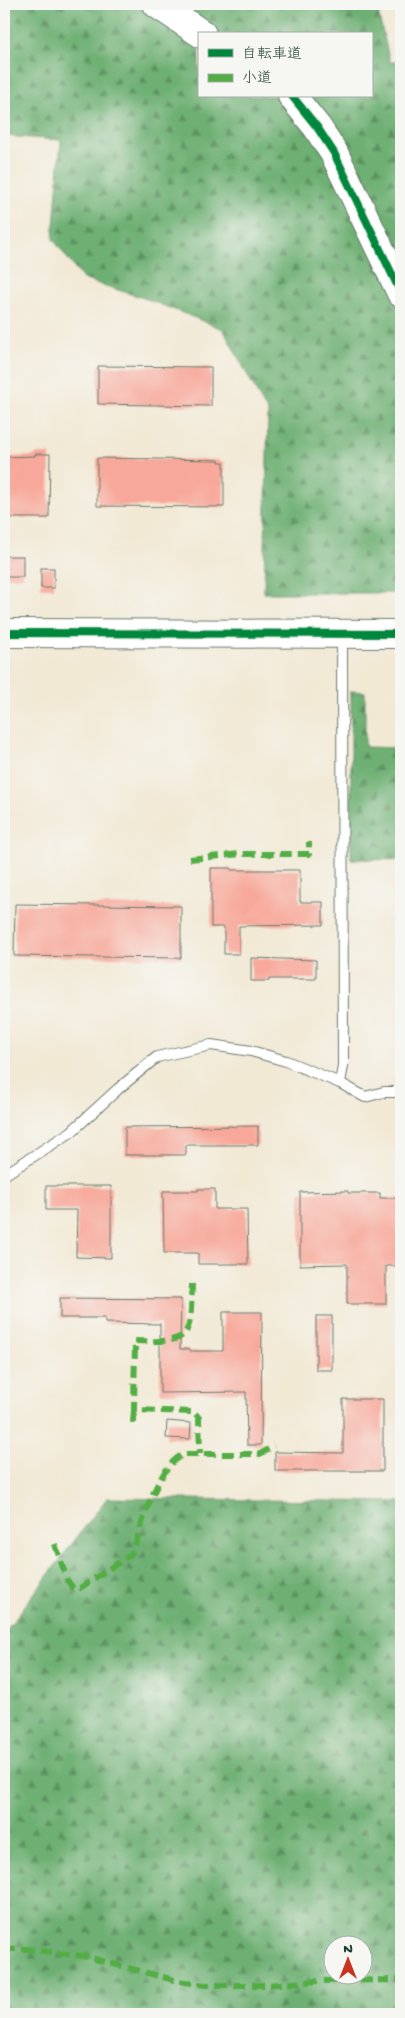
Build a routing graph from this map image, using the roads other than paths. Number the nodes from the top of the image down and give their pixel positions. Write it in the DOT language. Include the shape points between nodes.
graph roads {
  1 [pos="156,4"];
  2 [pos="199,32"];
  3 [pos="294,98"];
  4 [pos="401,293"];
  5 [pos="4,633"];
  6 [pos="342,634"];
  7 [pos="401,634"];
  8 [pos="340,1083"];
  9 [pos="401,1092"];
  10 [pos="4,1175"];
  1 -- 2 [label="street"];
  3 -- 4 [label="street" via="334,153"];
  5 -- 6 [label="street"];
  6 -- 7 [label="street"];
  6 -- 8 [label="lane" via="343,1066"];
  8 -- 9 [label="lane" via="365,1097"];
  8 -- 10 [label="lane" via="286,1061 211,1045 157,1057 70,1132"];
}
